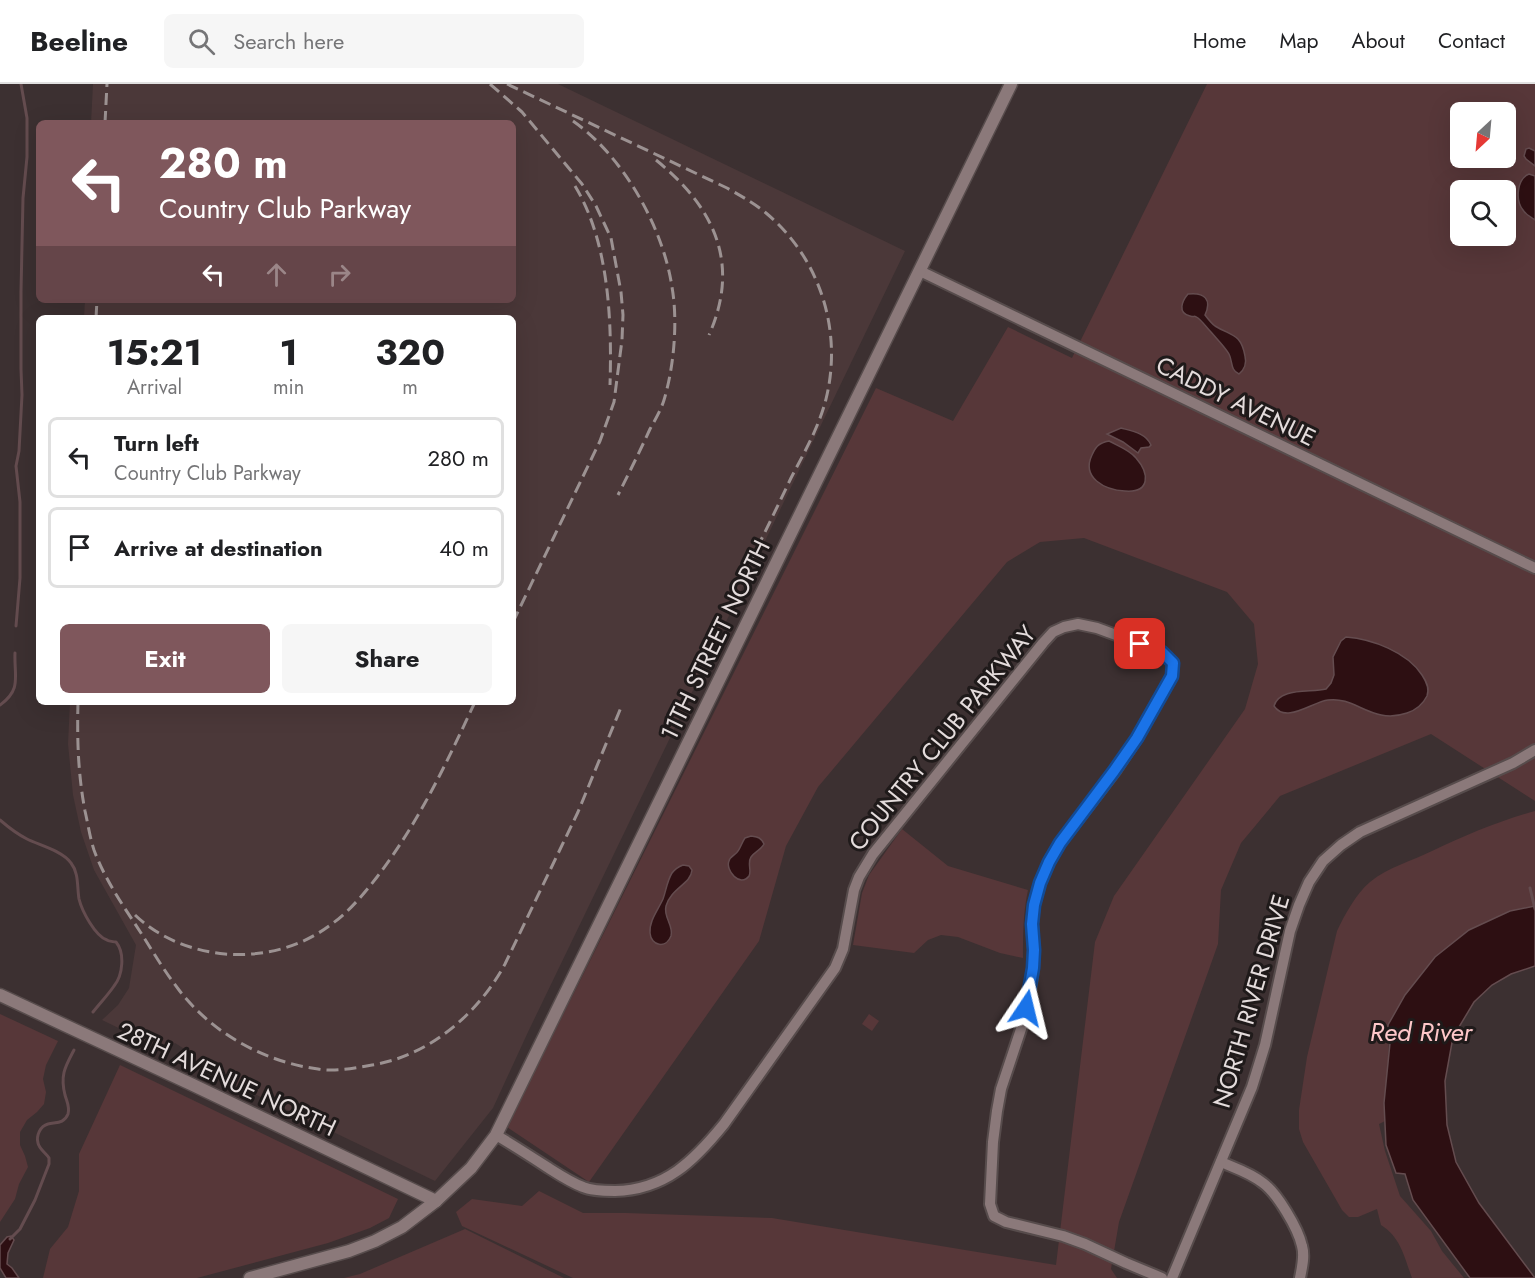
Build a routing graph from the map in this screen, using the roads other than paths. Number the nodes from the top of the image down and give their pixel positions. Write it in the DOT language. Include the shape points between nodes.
graph roads {
  1 [pos="1011,84"];
  2 [pos="920,271"];
  3 [pos="1535,568"];
  4 [pos="1535,750"];
  5 [pos="0,995"];
  6 [pos="496,1135"];
  7 [pos="1221,1162"];
  8 [pos="436,1201"];
  9 [pos="250,1278"];
  10 [pos="1162,1278"];
  11 [pos="1172,1278"];
  12 [pos="1300,1278"];
  1 -- 2 [label="street, 11TH STREET NORTH"];
  2 -- 3 [label="street, CADDY AVENUE"];
  2 -- 6 [label="street, 11TH STREET NORTH"];
  4 -- 7 [label="street, NORTH RIVER DRIVE" via="1360,832 1323,861 1299,904 1259,1067"];
  5 -- 8 [label="street, 28TH AVENUE NORTH"];
  6 -- 8 [label="street, 11TH STREET NORTH" via="471,1168"];
  6 -- 10 [label="street, COUNTRY CLUB PARKWAY" via="584,1188 605,1191 629,1191 652,1185 690,1162 724,1124 835,968 843,949 854,890 873,854 1043,643 1053,632 1078,624 1162,652 1173,663 1172,676 1137,738 1060,843 1040,883 1032,924 1030,992 997,1111 990,1204 994,1216 1006,1222 1063,1236"];
  7 -- 11 [label="street, NORTH RIVER DRIVE"];
  7 -- 12 [label="street" via="1249,1174 1276,1195 1302,1245"];
  8 -- 9 [label="street, 11TH STREET NORTH" via="402,1227 375,1241"];
}
